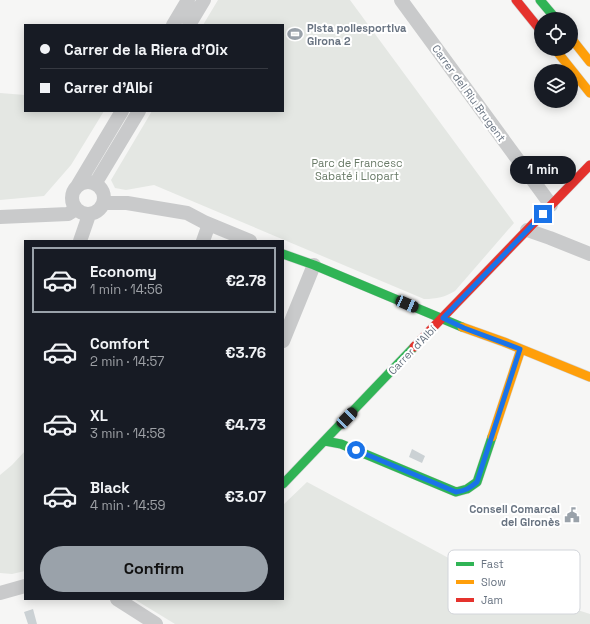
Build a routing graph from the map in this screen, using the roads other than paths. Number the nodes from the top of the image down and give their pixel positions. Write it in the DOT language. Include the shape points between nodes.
graph roads {
  1 [pos="188,0"];
  2 [pos="204,0"];
  3 [pos="401,0"];
  4 [pos="516,0"];
  5 [pos="540,0"];
  6 [pos="550,12"];
  7 [pos="534,22"];
  8 [pos="174,24"];
  9 [pos="191,24"];
  10 [pos="578,47"];
  11 [pos="561,56"];
  12 [pos="590,62"];
  13 [pos="590,93"];
  14 [pos="121,112"];
  15 [pos="138,112"];
  16 [pos="590,165"];
  17 [pos="95,184"];
  18 [pos="75,189"];
  19 [pos="104,203"];
  20 [pos="551,205"];
  21 [pos="83,212"];
  22 [pos="0,218"];
  23 [pos="209,224"];
  24 [pos="527,230"];
  25 [pos="80,240"];
  26 [pos="202,240"];
  27 [pos="248,240"];
  28 [pos="284,254"];
  29 [pos="590,254"];
  30 [pos="314,265"];
  31 [pos="443,318"];
  32 [pos="284,339"];
  33 [pos="520,349"];
  34 [pos="590,377"];
  35 [pos="325,441"];
  36 [pos="284,483"];
  37 [pos="24,586"];
  38 [pos="0,593"];
  39 [pos="119,600"];
  40 [pos="156,624"];
  1 -- 8 [label="street"];
  2 -- 9 [label="street"];
  3 -- 20 [label="street, Carrer del Riu Brugent"];
  4 -- 7 [label="street"];
  5 -- 6 [label="street"];
  10 -- 12 [label="street"];
  11 -- 13 [label="street"];
  14 -- 18 [label="street"];
  15 -- 17 [label="street"];
  16 -- 20 [label="street, Carrer d'Albí"];
  17 -- 18 [label="street" via="84,183"];
  17 -- 19 [label="street" via="102,190"];
  18 -- 21 [label="street" via="72,199"];
  19 -- 21 [label="street" via="98,211"];
  19 -- 23 [label="street" via="127,203 186,213"];
  20 -- 24 [label="street, Carrer d'Albí"];
  21 -- 22 [label="street"];
  21 -- 25 [label="street"];
  23 -- 26 [label="street"];
  23 -- 27 [label="street"];
  24 -- 29 [label="street"];
  24 -- 31 [label="street, Carrer d'Albí"];
  28 -- 30 [label="street"];
  30 -- 31 [label="street"];
  30 -- 32 [label="street"];
  31 -- 33 [label="street"];
  31 -- 35 [label="street, Carrer d'Albí"];
  33 -- 34 [label="street"];
  33 -- 35 [label="street" via="477,482 464,491 456,492 341,444"];
  35 -- 36 [label="street, Carrer d'Albí"];
  37 -- 38 [label="street"];
  39 -- 40 [label="street"];
}
